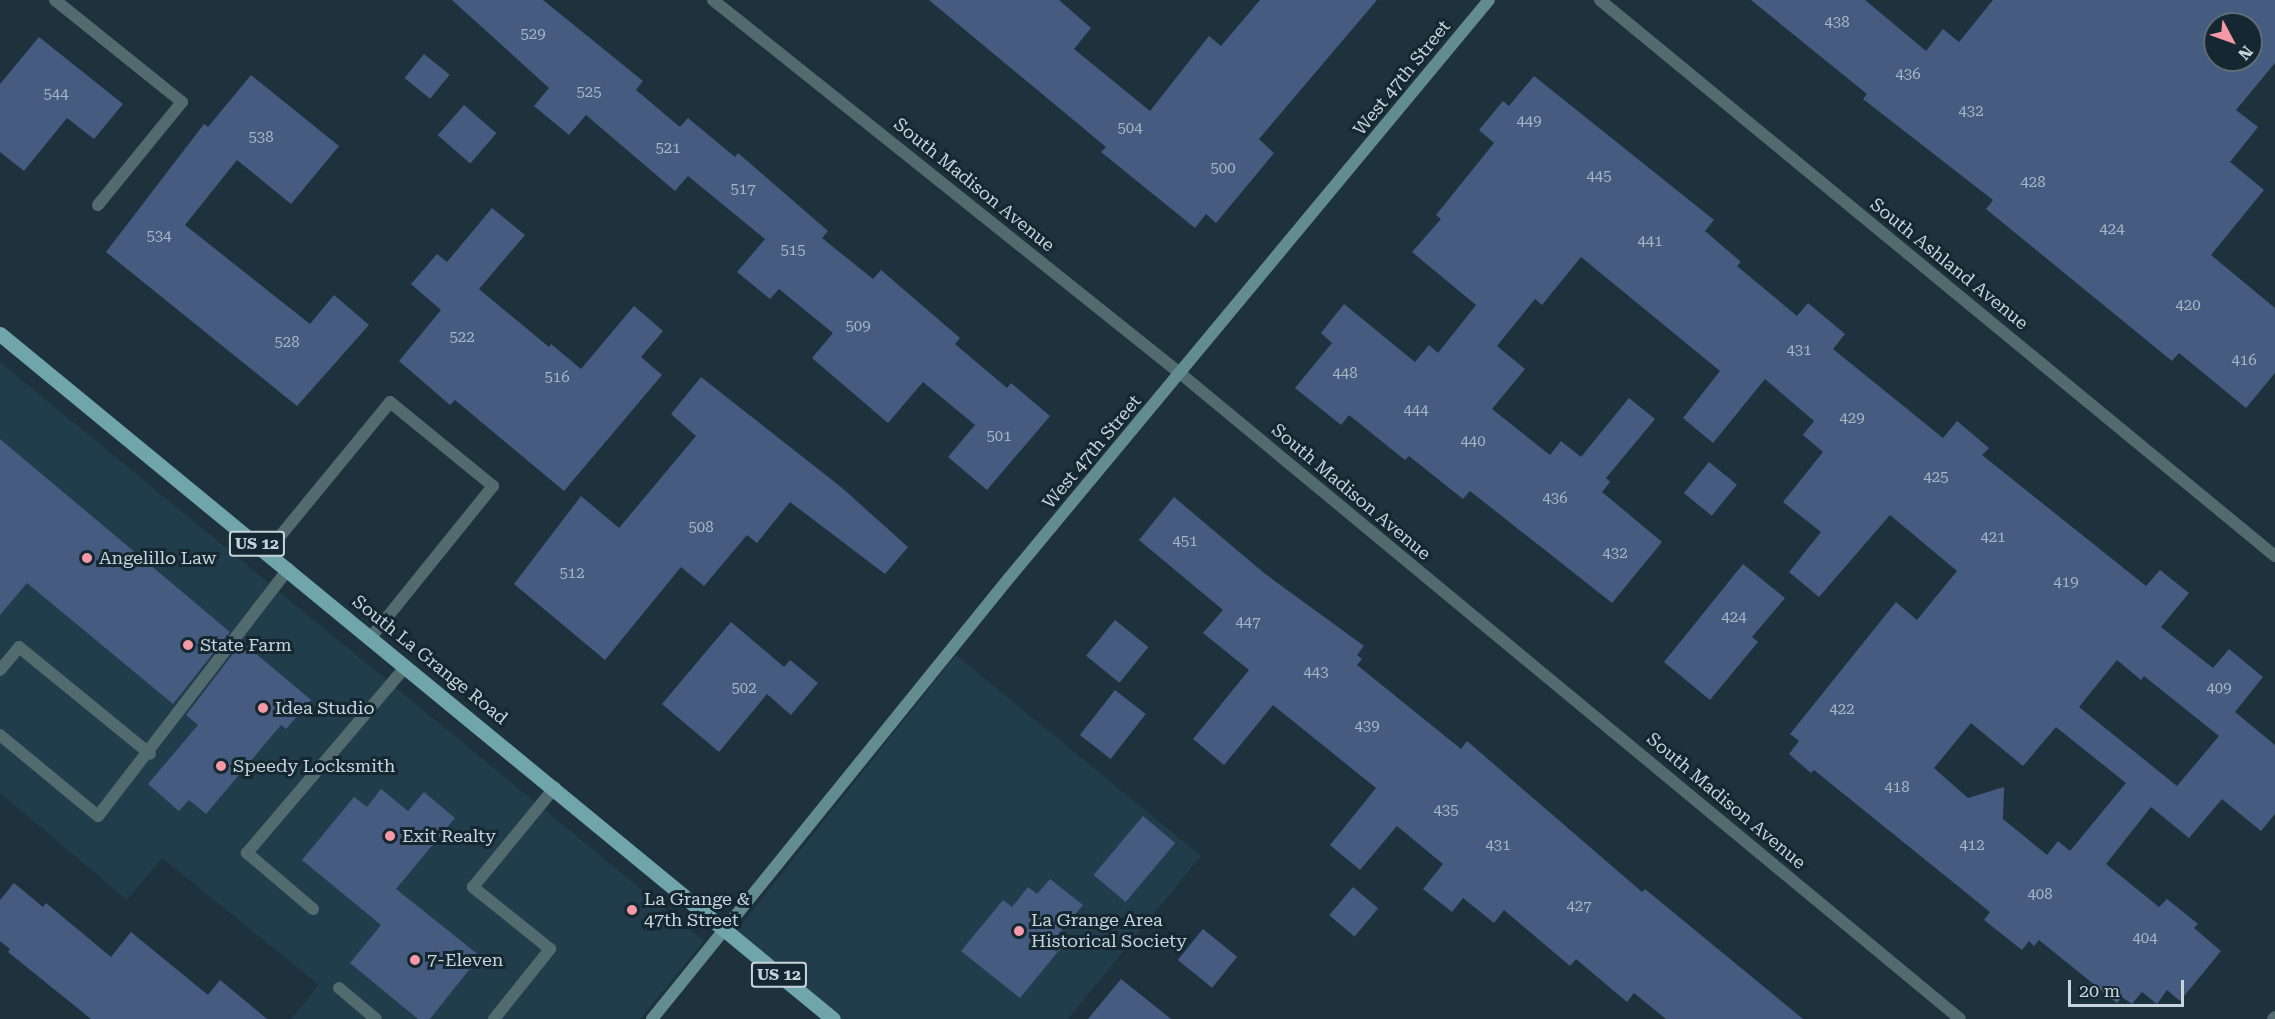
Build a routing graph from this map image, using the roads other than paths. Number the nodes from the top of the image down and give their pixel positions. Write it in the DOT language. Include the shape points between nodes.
graph roads {
  1 [pos="55,0"];
  2 [pos="713,0"];
  3 [pos="1489,0"];
  4 [pos="1600,0"];
  5 [pos="98,205"];
  6 [pos="0,334"];
  7 [pos="1181,374"];
  8 [pos="267,552"];
  9 [pos="2275,556"];
  10 [pos="288,569"];
  11 [pos="371,637"];
  12 [pos="406,666"];
  13 [pos="0,670"];
  14 [pos="0,735"];
  15 [pos="150,754"];
  16 [pos="555,787"];
  17 [pos="313,909"];
  18 [pos="727,930"];
  19 [pos="339,988"];
  20 [pos="376,1019"];
  21 [pos="494,1019"];
  22 [pos="652,1019"];
  23 [pos="833,1019"];
  24 [pos="1960,1019"];
  1 -- 5 [label="street" via="182,102"];
  2 -- 7 [label="street, South Madison Avenue"];
  3 -- 7 [label="main road, West 47th Street"];
  4 -- 9 [label="street, South Ashland Avenue"];
  6 -- 8 [label="main road, South La Grange Road / US 12"];
  7 -- 18 [label="main road, West 47th Street" via="1009,578"];
  7 -- 24 [label="street, South Madison Avenue"];
  8 -- 10 [label="main road, South La Grange Road / US 12"];
  8 -- 11 [label="street" via="390,402 493,486"];
  10 -- 11 [label="main road, South La Grange Road / US 12"];
  10 -- 15 [label="street"];
  11 -- 12 [label="main road, South La Grange Road / US 12"];
  12 -- 16 [label="main road, South La Grange Road / US 12"];
  12 -- 17 [label="street" via="247,853"];
  13 -- 15 [label="street" via="19,647"];
  14 -- 15 [label="street" via="98,816"];
  16 -- 18 [label="main road, South La Grange Road / US 12"];
  16 -- 21 [label="street" via="473,887 550,949"];
  18 -- 22 [label="main road, West 47th Street"];
  18 -- 23 [label="main road, South La Grange Road / US 12"];
  19 -- 20 [label="street"];
}
